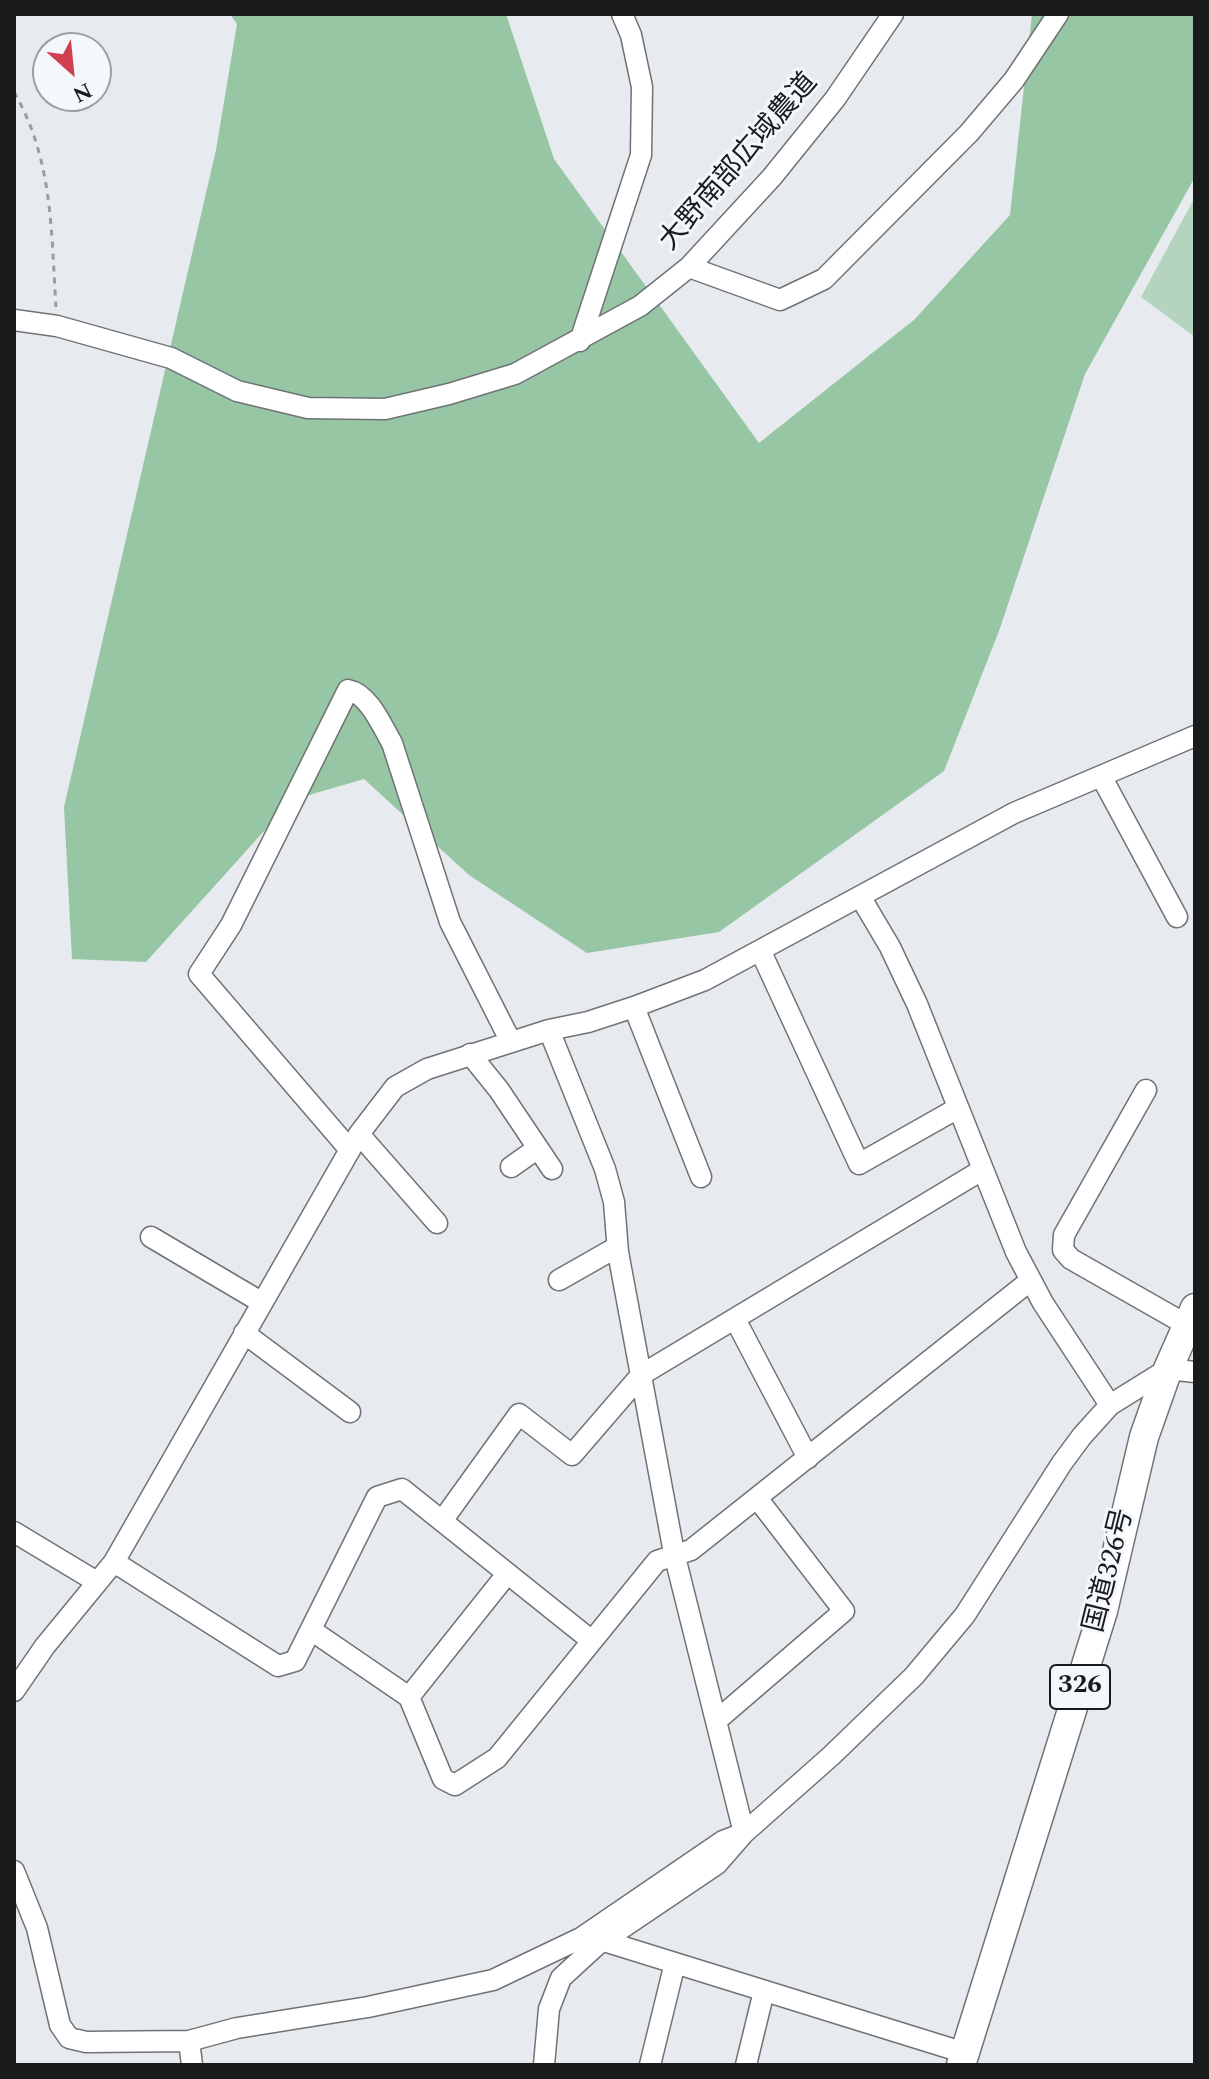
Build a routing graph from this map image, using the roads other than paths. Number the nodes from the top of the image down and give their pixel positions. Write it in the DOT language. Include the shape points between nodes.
graph roads {
  1 [pos="622,14"];
  2 [pos="893,14"];
  3 [pos="1058,14"];
  4 [pos="689,267"];
  5 [pos="24,322"];
  6 [pos="580,341"];
  7 [pos="1195,736"];
  8 [pos="1101,776"];
  9 [pos="861,898"];
  10 [pos="1177,917"];
  11 [pos="761,952"];
  12 [pos="634,1007"];
  13 [pos="549,1030"];
  14 [pos="511,1042"];
  15 [pos="470,1054"];
  16 [pos="1146,1090"];
  17 [pos="958,1108"];
  18 [pos="355,1142"];
  19 [pos="538,1148"];
  20 [pos="511,1167"];
  21 [pos="552,1169"];
  22 [pos="982,1170"];
  23 [pos="701,1177"];
  24 [pos="437,1223"];
  25 [pos="151,1237"];
  26 [pos="617,1247"];
  27 [pos="559,1280"];
  28 [pos="1031,1280"];
  29 [pos="261,1302"];
  30 [pos="1191,1316"];
  31 [pos="735,1319"];
  32 [pos="244,1333"];
  33 [pos="1181,1370"];
  34 [pos="641,1375"];
  35 [pos="1110,1405"];
  36 [pos="350,1412"];
  37 [pos="808,1458"];
  38 [pos="757,1498"];
  39 [pos="442,1521"];
  40 [pos="14,1532"];
  41 [pos="674,1553"];
  42 [pos="114,1562"];
  43 [pos="507,1574"];
  44 [pos="97,1582"];
  45 [pos="311,1630"];
  46 [pos="592,1641"];
  47 [pos="14,1691"];
  48 [pos="409,1697"];
  49 [pos="716,1721"];
  50 [pos="744,1833"];
  51 [pos="14,1871"];
  52 [pos="604,1941"];
  53 [pos="675,1963"];
  54 [pos="764,1991"];
  55 [pos="189,2041"];
  56 [pos="963,2059"];
  57 [pos="192,2065"];
  58 [pos="544,2065"];
  59 [pos="650,2065"];
  60 [pos="746,2065"];
  1 -- 6 [label="street" via="642,87 641,155"];
  2 -- 4 [label="street, 大野南部広域農道" via="835,99"];
  3 -- 4 [label="street" via="1014,80 969,133 824,279 780,300"];
  4 -- 6 [label="street, 大野南部広域農道" via="640,306"];
  5 -- 6 [label="street, 大野南部広域農道" via="171,358 237,391 308,408 385,409 449,394 515,374"];
  7 -- 8 [label="street"];
  8 -- 9 [label="street" via="1014,813"];
  8 -- 10 [label="street"];
  9 -- 11 [label="street"];
  9 -- 17 [label="street" via="917,1004"];
  11 -- 12 [label="street"];
  11 -- 17 [label="street" via="859,1164"];
  12 -- 13 [label="street"];
  12 -- 23 [label="street"];
  13 -- 14 [label="street"];
  13 -- 26 [label="street" via="605,1169"];
  14 -- 15 [label="street"];
  14 -- 18 [label="street" via="450,922 392,743 378,717 356,691 348,690 231,925 199,974"];
  15 -- 18 [label="street" via="395,1087"];
  15 -- 19 [label="street"];
  16 -- 30 [label="street" via="1064,1235 1063,1250 1071,1259"];
  17 -- 22 [label="street"];
  18 -- 24 [label="street"];
  18 -- 29 [label="street"];
  19 -- 20 [label="street"];
  19 -- 21 [label="street"];
  22 -- 28 [label="street"];
  22 -- 31 [label="street"];
  25 -- 29 [label="street"];
  26 -- 27 [label="street"];
  26 -- 34 [label="street"];
  28 -- 35 [label="street"];
  28 -- 37 [label="street"];
  29 -- 32 [label="street"];
  30 -- 33 [label="highway, 国道326号 / 326"];
  31 -- 34 [label="street"];
  31 -- 37 [label="street"];
  32 -- 36 [label="street"];
  32 -- 42 [label="street"];
  33 -- 35 [label="street"];
  33 -- 56 [label="highway, 国道326号 / 326" via="1144,1437 1095,1639"];
  34 -- 39 [label="street" via="572,1455 519,1414"];
  34 -- 41 [label="street"];
  35 -- 50 [label="street" via="1062,1463 965,1615 914,1676"];
  37 -- 38 [label="street"];
  38 -- 41 [label="street" via="691,1550"];
  38 -- 49 [label="street" via="844,1611"];
  39 -- 43 [label="street"];
  39 -- 45 [label="street" via="402,1489 377,1497"];
  40 -- 44 [label="street"];
  41 -- 46 [label="street" via="657,1561"];
  41 -- 49 [label="street"];
  42 -- 44 [label="street"];
  42 -- 45 [label="street" via="278,1666 295,1661"];
  43 -- 46 [label="street"];
  43 -- 48 [label="street"];
  44 -- 47 [label="street"];
  45 -- 48 [label="street"];
  46 -- 48 [label="street" via="497,1758 455,1785 443,1779"];
  49 -- 50 [label="street"];
  50 -- 52 [label="street" via="717,1864"];
  50 -- 55 [label="street" via="723,1841 581,1938 493,1980"];
  51 -- 55 [label="street" via="37,1928 60,2025 69,2038"];
  52 -- 53 [label="street"];
  52 -- 58 [label="street" via="561,1978 549,2009"];
  53 -- 54 [label="street"];
  53 -- 59 [label="street"];
  54 -- 56 [label="street"];
  54 -- 60 [label="street"];
  55 -- 57 [label="street"];
}
